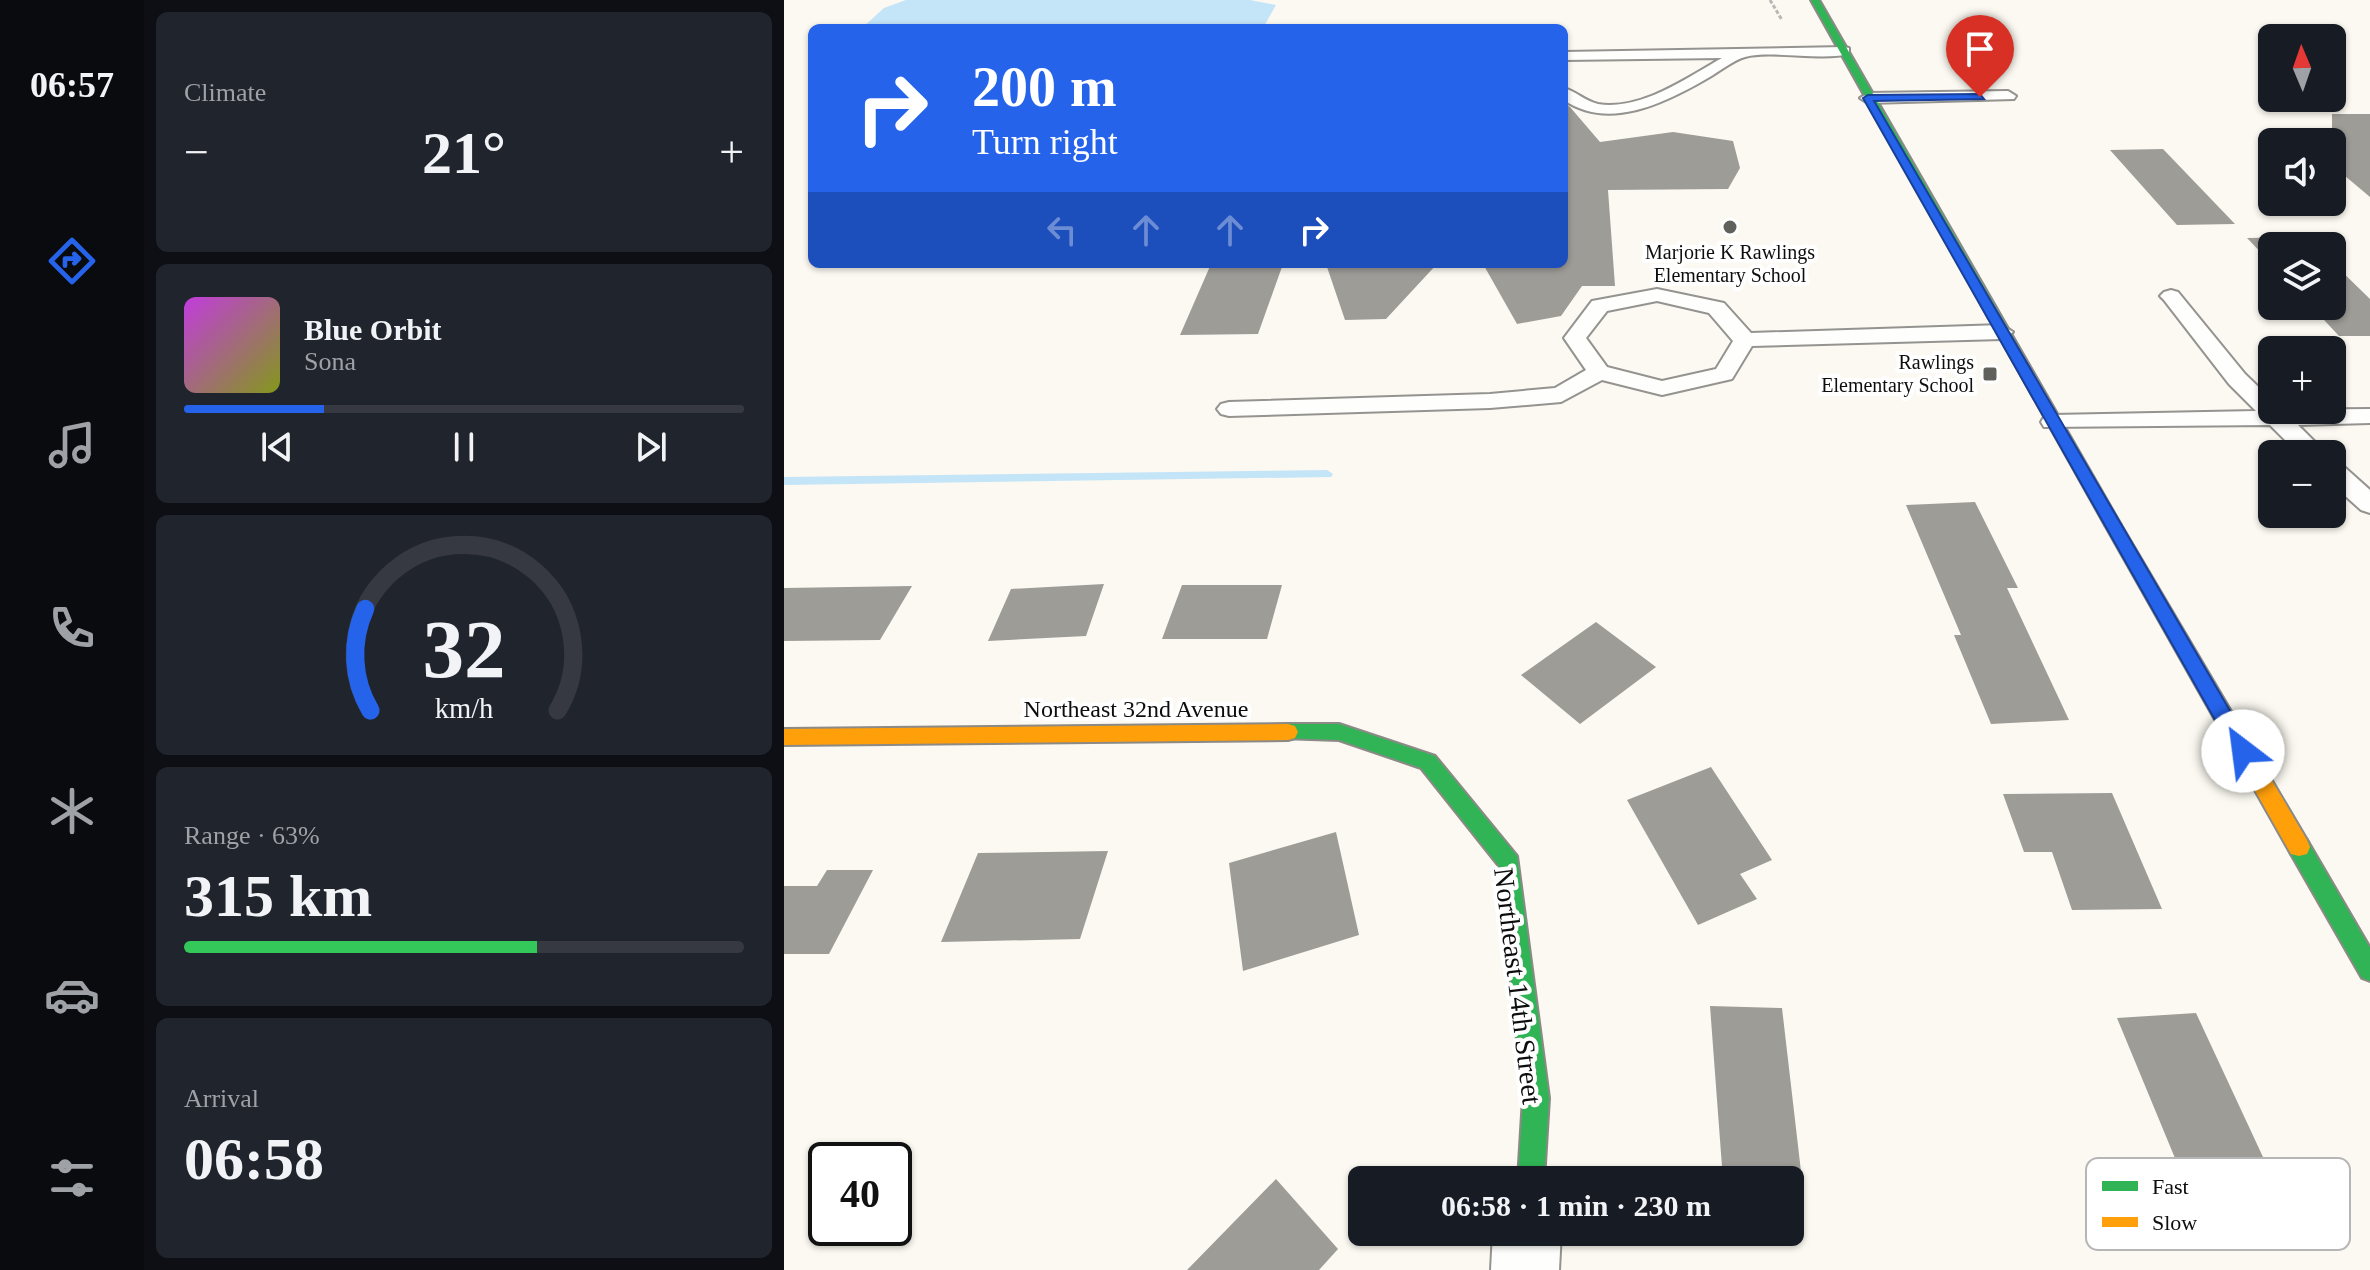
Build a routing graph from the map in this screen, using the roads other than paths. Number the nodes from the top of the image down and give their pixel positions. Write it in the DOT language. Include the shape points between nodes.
graph roads {
  1 [pos="1815,0"];
  2 [pos="1844,51"];
  3 [pos="1741,54"];
  4 [pos="1568,56"];
  5 [pos="2008,96"];
  6 [pos="1568,97"];
  7 [pos="1868,98"];
  8 [pos="2171,296"];
  9 [pos="2002,332"];
  10 [pos="1745,340"];
  11 [pos="1599,372"];
  12 [pos="2258,401"];
  13 [pos="1229,409"];
  14 [pos="2346,416"];
  15 [pos="2370,416"];
  16 [pos="2258,418"];
  17 [pos="2053,422"];
  18 [pos="2281,424"];
  19 [pos="2298,440"];
  20 [pos="2346,483"];
  21 [pos="2370,504"];
  22 [pos="784,737"];
  23 [pos="1463,805"];
  24 [pos="2370,970"];
  25 [pos="1532,1166"];
  26 [pos="1526,1246"];
  27 [pos="1525,1270"];
  1 -- 2 [label="street"];
  2 -- 3 [label="lane"];
  2 -- 7 [label="street"];
  3 -- 4 [label="lane"];
  3 -- 6 [label="lane" via="1662,97 1608,111 1575,104"];
  5 -- 7 [label="lane"];
  7 -- 9 [label="street"];
  8 -- 12 [label="lane"];
  9 -- 10 [label="lane"];
  9 -- 17 [label="street"];
  10 -- 11 [label="lane" via="1724,374 1662,388"];
  10 -- 11 [label="lane" via="1716,308 1657,295 1600,306 1575,338"];
  11 -- 13 [label="lane" via="1561,395"];
  14 -- 15 [label="lane"];
  16 -- 17 [label="lane"];
  17 -- 24 [label="street"];
  18 -- 19 [label="lane"];
  20 -- 21 [label="lane"];
  22 -- 23 [label="street, Northeast 32nd Avenue" via="1339,732 1428,762"];
  23 -- 25 [label="street, Northeast 14th Street" via="1509,863 1536,1098"];
  26 -- 27 [label="street"];
}
